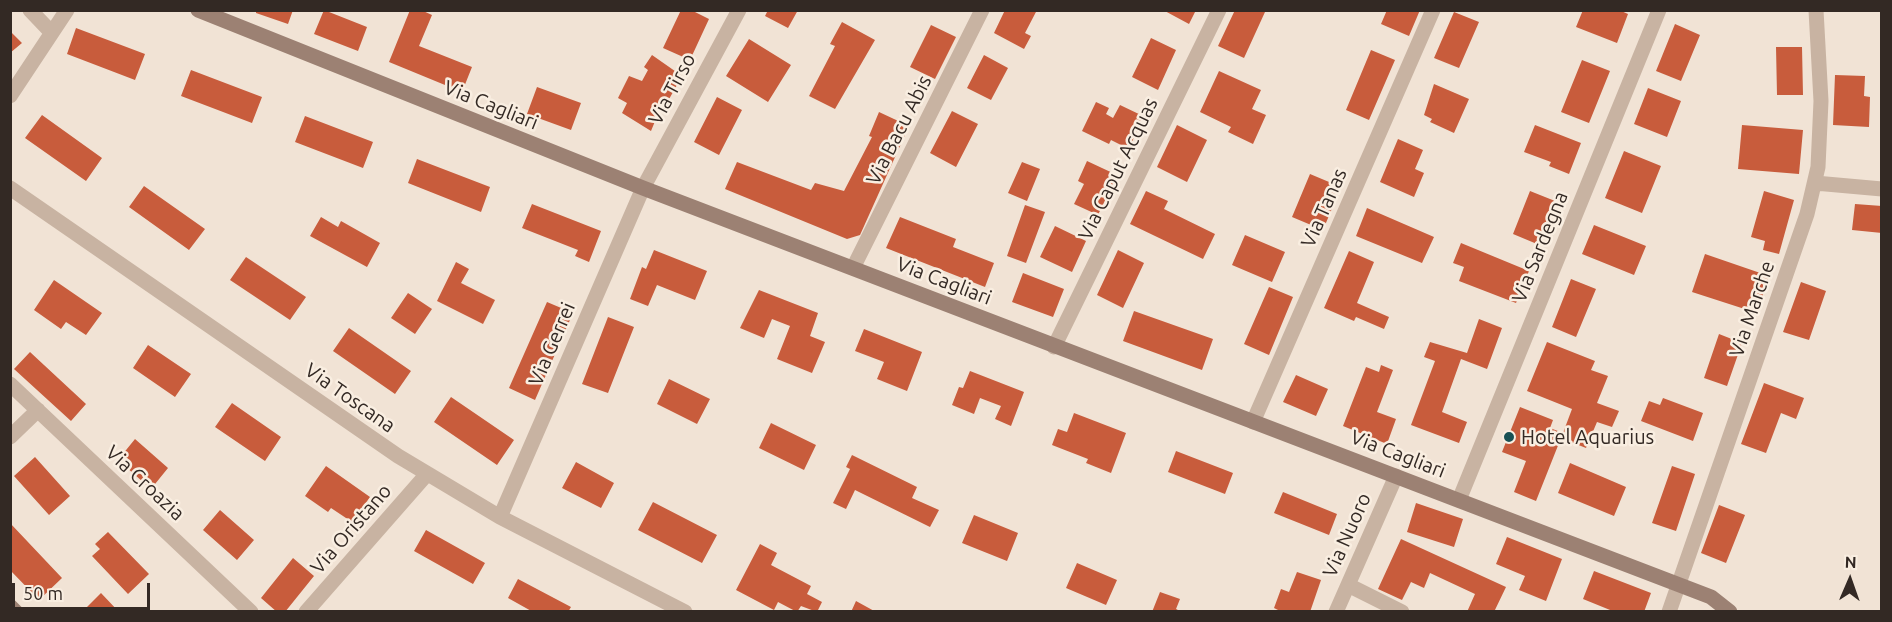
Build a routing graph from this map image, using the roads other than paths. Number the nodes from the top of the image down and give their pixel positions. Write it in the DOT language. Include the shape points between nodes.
graph roads {
  1 [pos="30,10"];
  2 [pos="67,10"];
  3 [pos="198,10"];
  4 [pos="738,10"];
  5 [pos="982,10"];
  6 [pos="1219,10"];
  7 [pos="1432,10"];
  8 [pos="1659,10"];
  9 [pos="1816,10"];
  10 [pos="51,32"];
  11 [pos="10,96"];
  12 [pos="1815,183"];
  13 [pos="10,188"];
  14 [pos="643,188"];
  15 [pos="1881,189"];
  16 [pos="853,268"];
  17 [pos="1054,346"];
  18 [pos="10,384"];
  19 [pos="38,410"];
  20 [pos="1253,422"];
  21 [pos="10,437"];
  22 [pos="427,474"];
  23 [pos="1396,476"];
  24 [pos="1459,500"];
  25 [pos="500,517"];
  26 [pos="1348,585"];
  27 [pos="1678,585"];
  28 [pos="10,606"];
  29 [pos="16,612"];
  30 [pos="251,612"];
  31 [pos="306,612"];
  32 [pos="685,612"];
  33 [pos="1336,612"];
  34 [pos="1402,612"];
  35 [pos="1669,612"];
  36 [pos="1730,612"];
  1 -- 10 [label="street"];
  2 -- 10 [label="street"];
  3 -- 14 [label="street, Via Cagliari"];
  4 -- 14 [label="street, Via Tirso"];
  5 -- 16 [label="street, Via Bacu Abis"];
  6 -- 17 [label="street, Via Caput Acquas"];
  7 -- 20 [label="street, Via Tanas"];
  8 -- 24 [label="street, Via Sardegna"];
  9 -- 12 [label="street, Via Marche" via="1821,101"];
  10 -- 11 [label="street"];
  12 -- 15 [label="street"];
  12 -- 27 [label="street, Via Marche"];
  13 -- 22 [label="street, Via Toscana"];
  14 -- 16 [label="street, Via Cagliari"];
  14 -- 25 [label="street, Via Gerrei"];
  16 -- 17 [label="street, Via Cagliari"];
  17 -- 20 [label="street, Via Cagliari"];
  18 -- 19 [label="street, Via Croazia"];
  19 -- 21 [label="street"];
  19 -- 30 [label="street, Via Croazia"];
  20 -- 23 [label="street, Via Cagliari"];
  22 -- 25 [label="street, Via Toscana"];
  22 -- 31 [label="street, Via Oristano"];
  23 -- 24 [label="street, Via Cagliari"];
  23 -- 26 [label="street, Via Nuoro"];
  24 -- 27 [label="street, Via Cagliari"];
  25 -- 32 [label="street, Via Toscana"];
  26 -- 33 [label="street, Via Nuoro"];
  26 -- 34 [label="street"];
  27 -- 35 [label="street, Via Marche"];
  27 -- 36 [label="street, Via Cagliari" via="1711,597"];
  28 -- 29 [label="street"];
}
